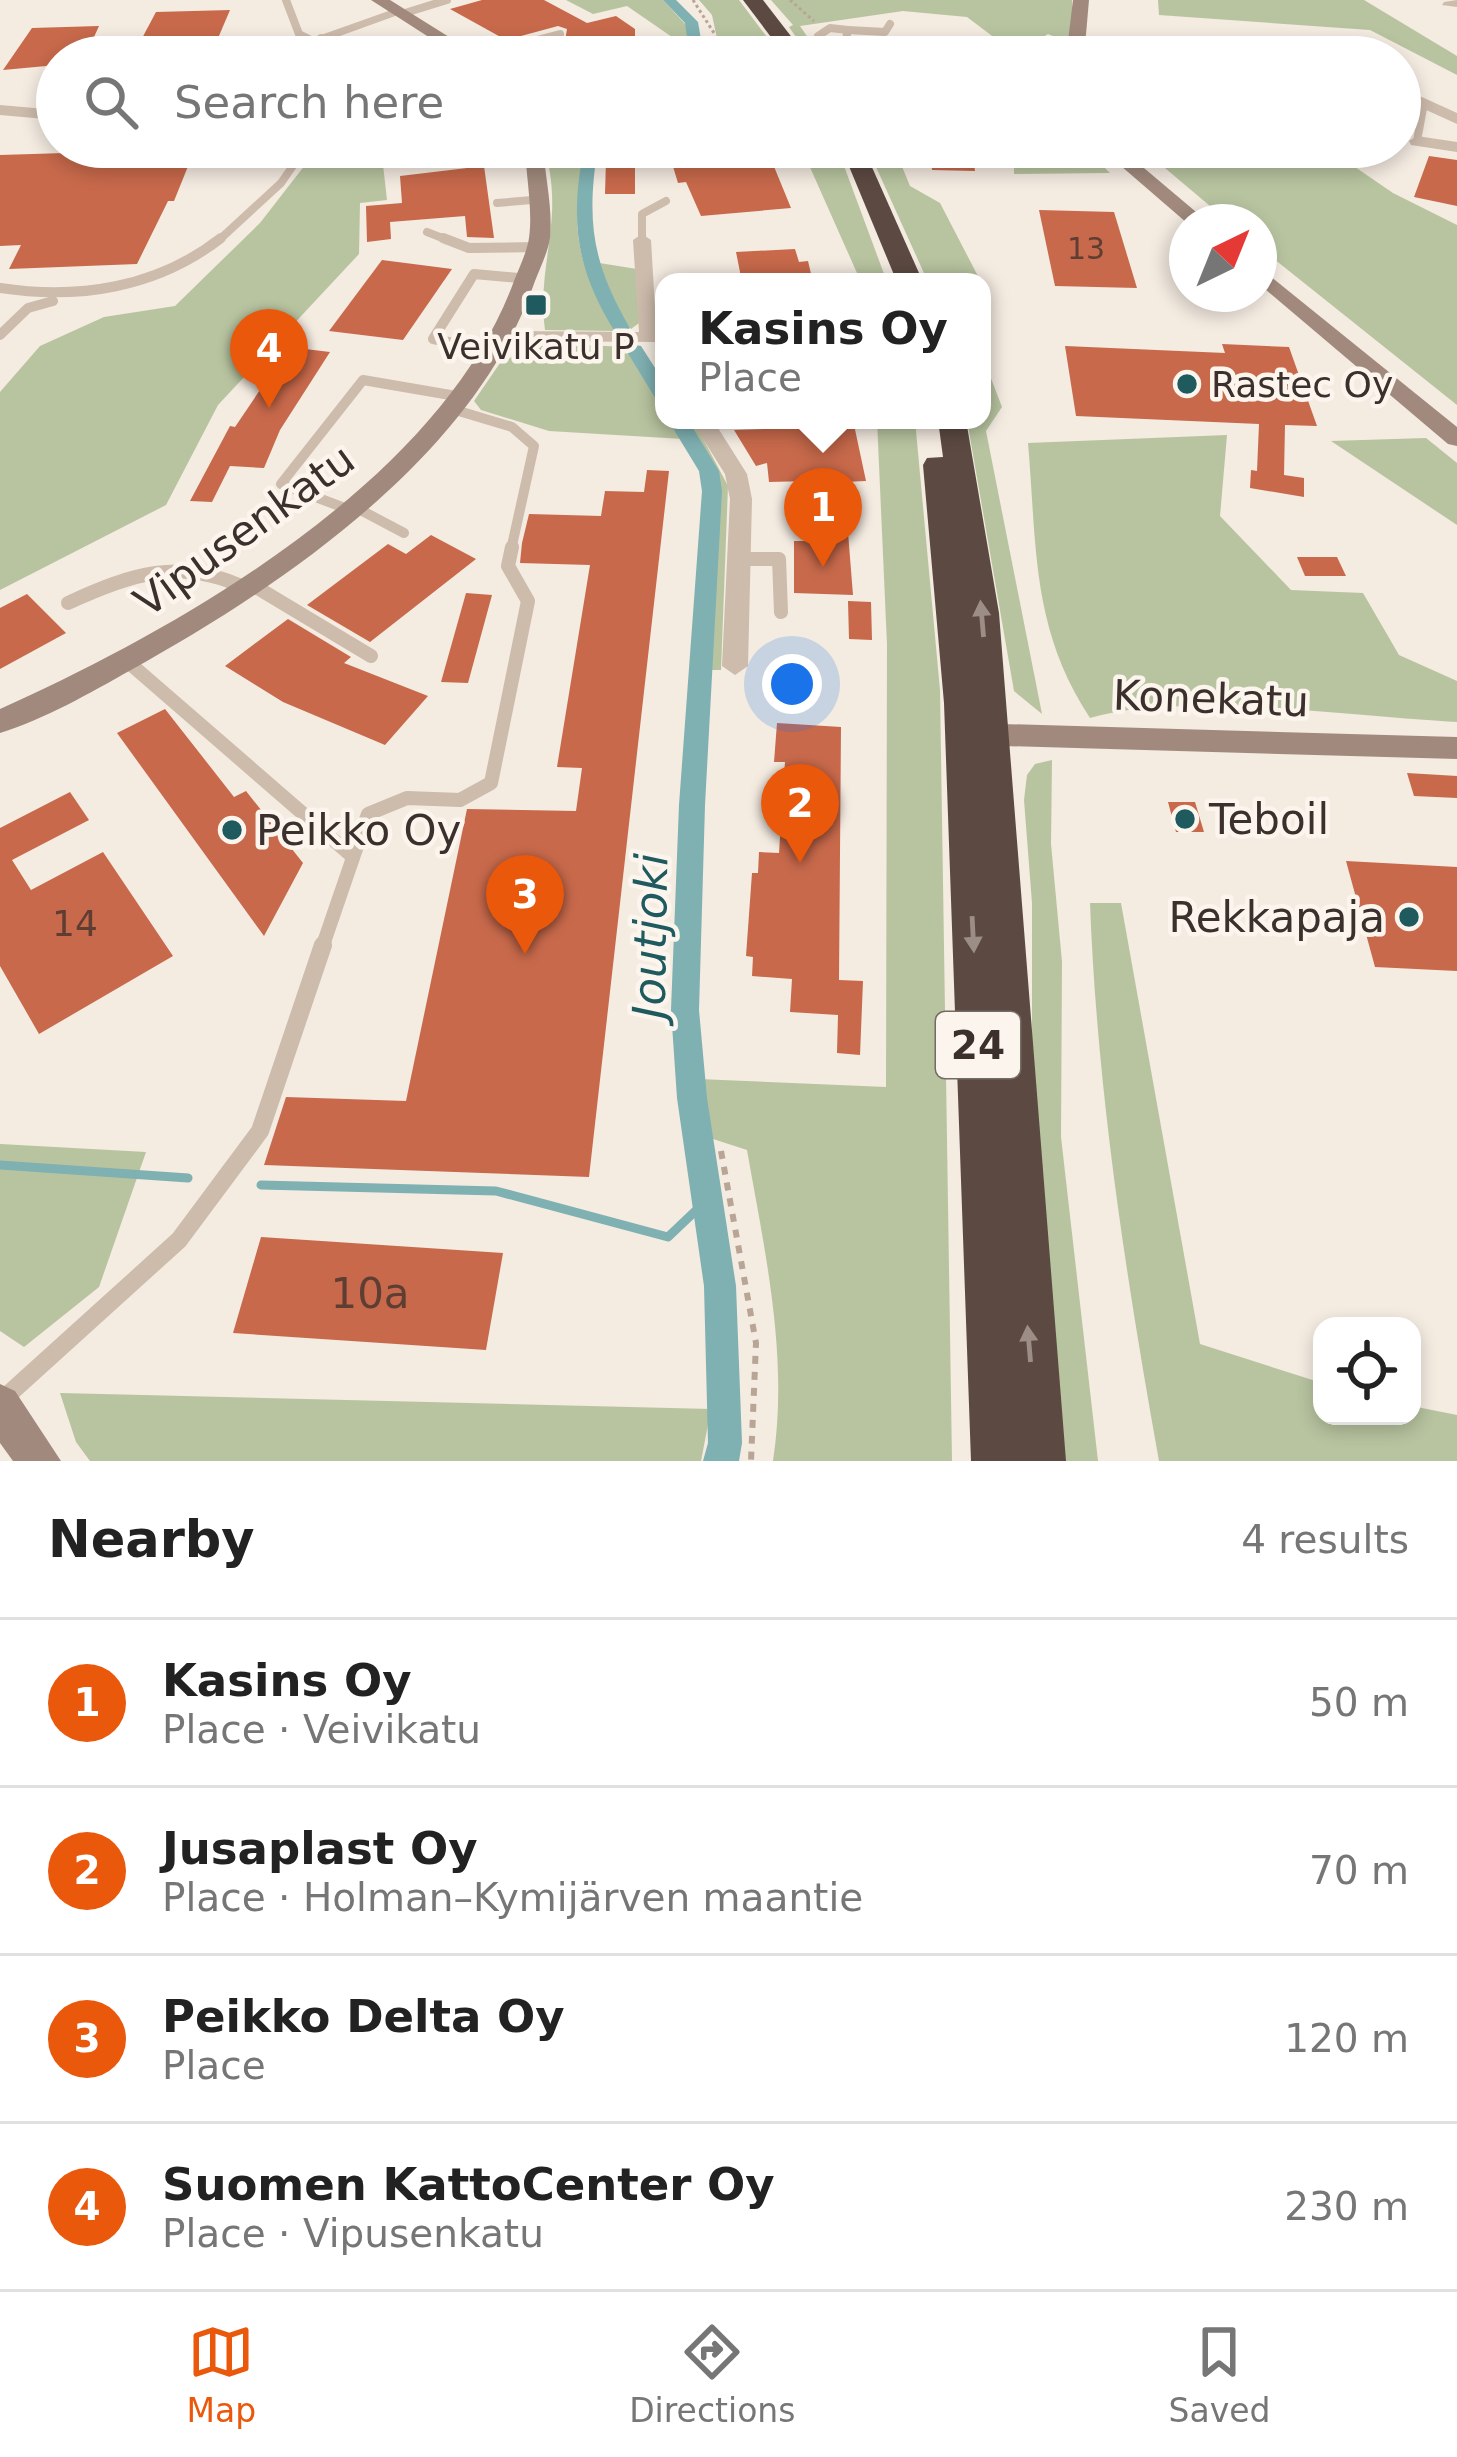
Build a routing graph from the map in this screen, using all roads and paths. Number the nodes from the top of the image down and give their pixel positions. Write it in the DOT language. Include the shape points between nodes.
graph roads {
  1 [pos="286,0"];
  2 [pos="379,0"];
  3 [pos="447,0"];
  4 [pos="693,0"];
  5 [pos="753,0"];
  6 [pos="790,0"];
  7 [pos="1081,0"];
  8 [pos="404,12"];
  9 [pos="890,24"];
  10 [pos="830,28"];
  11 [pos="848,30"];
  12 [pos="560,34"];
  13 [pos="305,36"];
  14 [pos="329,36"];
  15 [pos="440,36"];
  16 [pos="552,36"];
  17 [pos="714,36"];
  18 [pos="781,36"];
  19 [pos="818,36"];
  20 [pos="847,36"];
  21 [pos="1078,36"];
  22 [pos="1421,102"];
  23 [pos="1424,103"];
  24 [pos="0,110"];
  25 [pos="36,114"];
  26 [pos="1457,119"];
  27 [pos="1421,122"];
  28 [pos="1421,141"];
  29 [pos="1457,147"];
  30 [pos="289,168"];
  31 [pos="538,168"];
  32 [pos="862,168"];
  33 [pos="1133,168"];
  34 [pos="544,199"];
  35 [pos="666,201"];
  36 [pos="497,203"];
  37 [pos="1176,204"];
  38 [pos="427,232"];
  39 [pos="642,240"];
  40 [pos="540,247"];
  41 [pos="903,273"];
  42 [pos="530,279"];
  43 [pos="0,288"];
  44 [pos="1277,288"];
  45 [pos="70,297"];
  46 [pos="655,299"];
  47 [pos="0,334"];
  48 [pos="650,338"];
  49 [pos="501,344"];
  50 [pos="655,346"];
  51 [pos="457,403"];
  52 [pos="708,429"];
  53 [pos="931,429"];
  54 [pos="954,429"];
  55 [pos="1457,439"];
  56 [pos="351,508"];
  57 [pos="404,533"];
  58 [pos="739,559"];
  59 [pos="248,586"];
  60 [pos="68,603"];
  61 [pos="781,612"];
  62 [pos="371,656"];
  63 [pos="127,661"];
  64 [pos="735,666"];
  65 [pos="0,722"];
  66 [pos="977,735"];
  67 [pos="1457,748"];
  68 [pos="353,857"];
  69 [pos="721,1151"];
  70 [pos="0,1404"];
  71 [pos="39,1461"];
  72 [pos="752,1461"];
  73 [pos="997,1461"];
  74 [pos="1040,1461"];
  1 -- 13 [label="lane"];
  2 -- 8 [label="street"];
  3 -- 8 [label="lane"];
  4 -- 17 [label="path"];
  5 -- 18 [label="highway"];
  6 -- 10 [label="path"];
  7 -- 21 [label="street"];
  8 -- 14 [label="street"];
  8 -- 15 [label="street"];
  9 -- 11 [label="lane" via="885,32"];
  10 -- 11 [label="lane"];
  10 -- 19 [label="lane"];
  11 -- 20 [label="lane"];
  12 -- 16 [label="lane"];
  22 -- 23 [label="street"];
  23 -- 26 [label="street"];
  23 -- 27 [label="lane"];
  24 -- 25 [label="street"];
  28 -- 29 [label="street"];
  30 -- 45 [label="lane" via="260,203 192,256 122,286"];
  31 -- 34 [label="street, Vipusenkatu"];
  32 -- 41 [label="highway"];
  33 -- 37 [label="street"];
  34 -- 36 [label="lane"];
  34 -- 40 [label="street, Vipusenkatu"];
  35 -- 39 [label="lane" via="642,214"];
  38 -- 40 [label="lane" via="469,248"];
  39 -- 46 [label="street"];
  40 -- 42 [label="street, Vipusenkatu"];
  42 -- 49 [label="street, Vipusenkatu"];
  42 -- 49 [label="lane" via="474,274 433,339"];
  43 -- 45 [label="lane"];
  44 -- 55 [label="street"];
  45 -- 47 [label="lane" via="28,308"];
  46 -- 48 [label="street"];
  48 -- 49 [label="street"];
  48 -- 50 [label="street"];
  49 -- 51 [label="street, Vipusenkatu"];
  51 -- 56 [label="street, Vipusenkatu"];
  51 -- 56 [label="lane" via="363,380 281,484"];
  51 -- 68 [label="lane" via="534,446 508,566 528,601 491,783 460,800 406,798 368,814"];
  52 -- 58 [label="street" via="736,474"];
  53 -- 66 [label="highway, 24"];
  66 -- 54 [label="highway, 24, one-way" via="975,544"];
  56 -- 57 [label="lane"];
  56 -- 59 [label="street, Vipusenkatu"];
  58 -- 61 [label="lane" via="779,559"];
  58 -- 64 [label="street"];
  59 -- 60 [label="lane" via="193,567 157,566"];
  59 -- 62 [label="lane"];
  59 -- 63 [label="street, Vipusenkatu"];
  63 -- 65 [label="street, Vipusenkatu"];
  63 -- 68 [label="lane"];
  66 -- 67 [label="street, Konekatu"];
  66 -- 73 [label="highway, 24, one-way"];
  74 -- 66 [label="highway, 24, one-way"];
  68 -- 70 [label="lane" via="260,1131 179,1240"];
  69 -- 72 [label="path" via="752,1276 759,1411"];
  70 -- 71 [label="street"];
}
